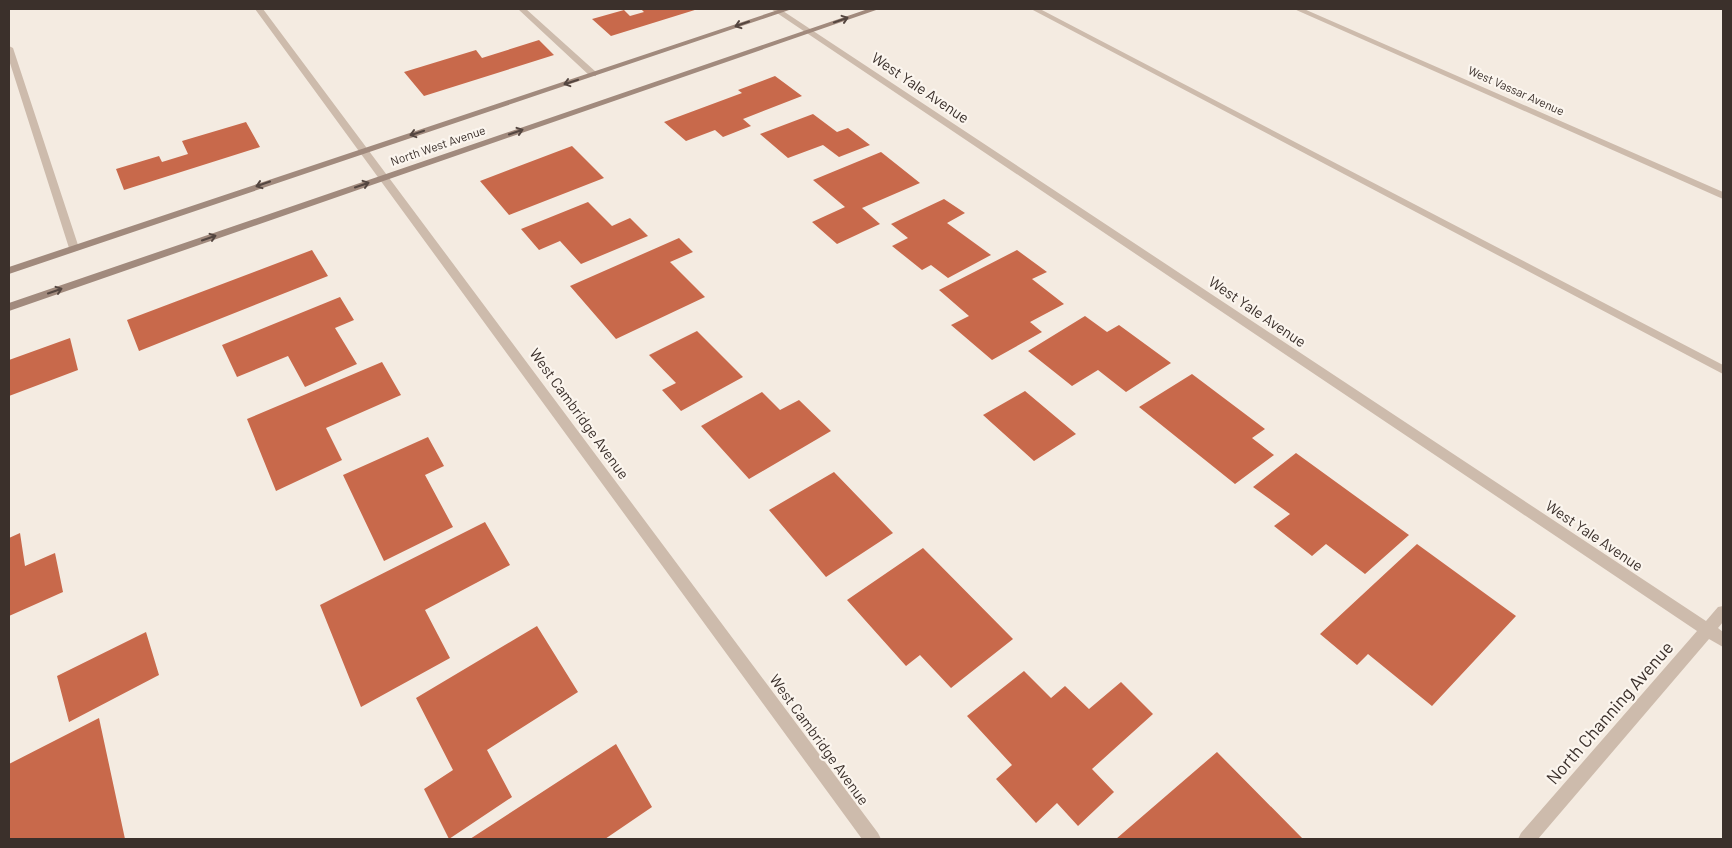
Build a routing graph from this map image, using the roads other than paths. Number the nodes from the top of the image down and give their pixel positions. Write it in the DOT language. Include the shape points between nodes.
graph roads {
  1 [pos="260,9"];
  2 [pos="522,9"];
  3 [pos="875,9"];
  4 [pos="1034,9"];
  5 [pos="1298,9"];
  6 [pos="781,10"];
  7 [pos="807,32"];
  8 [pos="9,48"];
  9 [pos="593,74"];
  10 [pos="364,150"];
  11 [pos="384,178"];
  12 [pos="1723,196"];
  13 [pos="74,248"];
  14 [pos="9,271"];
  15 [pos="9,307"];
  16 [pos="1723,370"];
  17 [pos="1723,612"];
  18 [pos="1708,629"];
  19 [pos="1723,640"];
  20 [pos="872,839"];
  21 [pos="1527,839"];
  1 -- 10 [label="street, West Cambridge Avenue"];
  2 -- 9 [label="street"];
  7 -- 3 [label="main road, North West Avenue, one-way"];
  4 -- 16 [label="street"];
  5 -- 12 [label="street, West Vassar Avenue"];
  6 -- 7 [label="street, West Yale Avenue"];
  6 -- 9 [label="main road, North West Avenue, one-way"];
  11 -- 7 [label="main road, North West Avenue, one-way"];
  7 -- 18 [label="street, West Yale Avenue"];
  8 -- 13 [label="street"];
  9 -- 10 [label="main road, North West Avenue, one-way"];
  10 -- 11 [label="street, West Cambridge Avenue"];
  10 -- 13 [label="main road, North West Avenue, one-way"];
  15 -- 11 [label="main road, North West Avenue, one-way"];
  11 -- 20 [label="street, West Cambridge Avenue"];
  13 -- 14 [label="main road, North West Avenue"];
  17 -- 18 [label="street, North Channing Avenue"];
  18 -- 19 [label="street, West Yale Avenue"];
  18 -- 21 [label="street, North Channing Avenue"];
}
